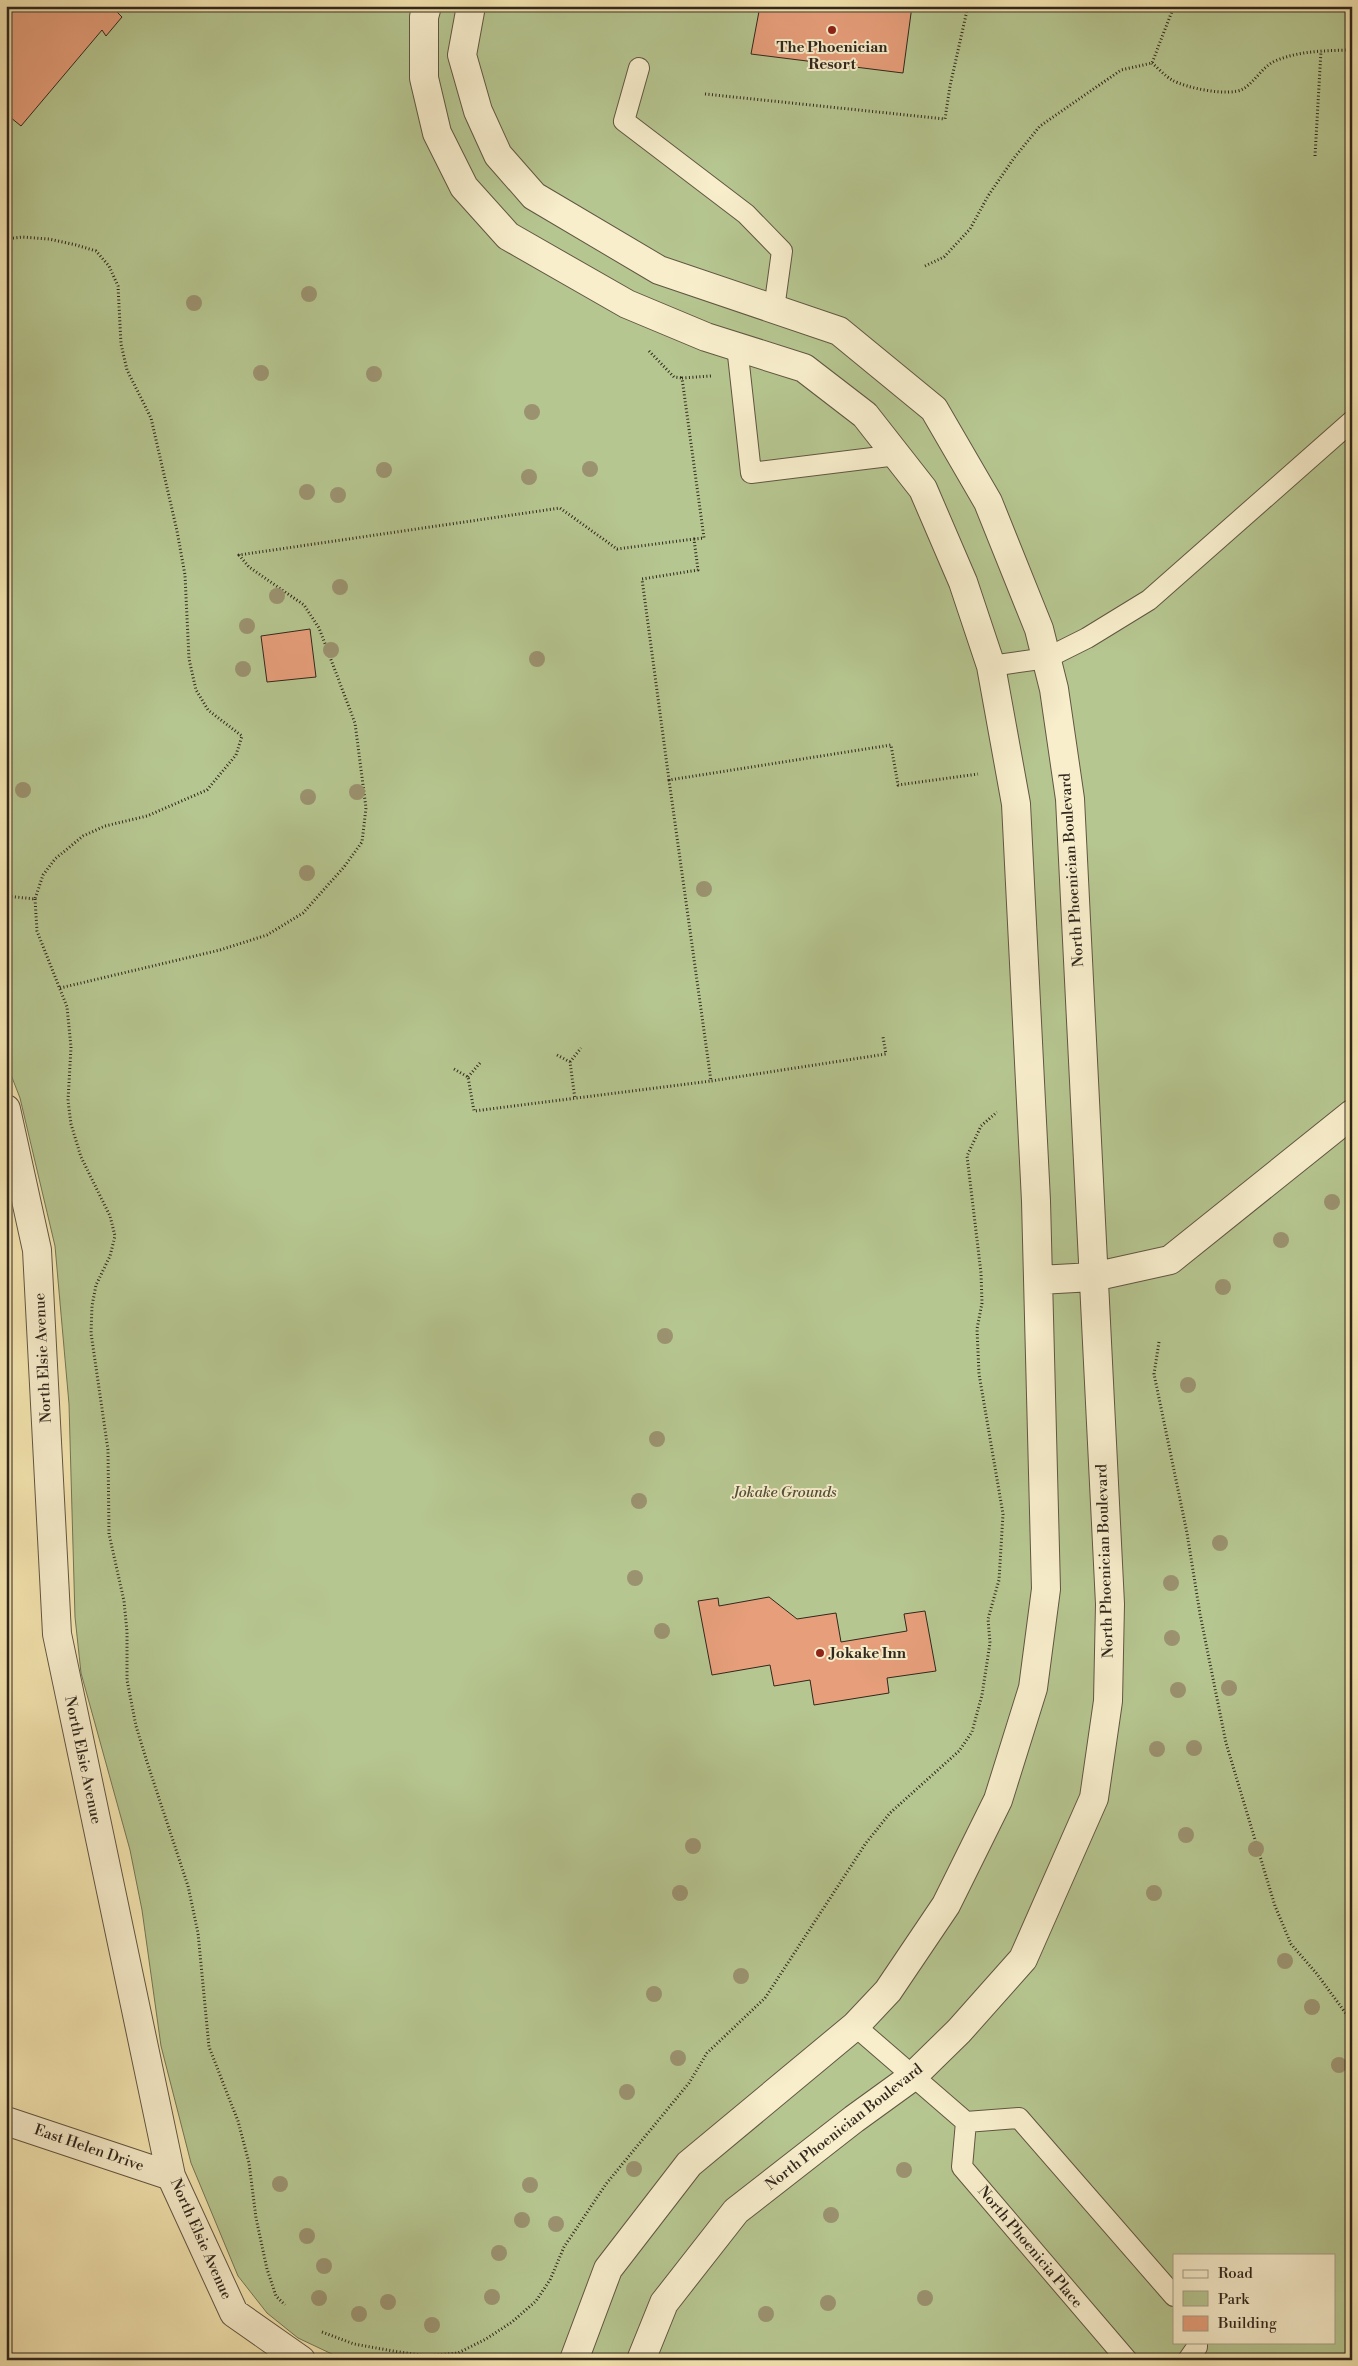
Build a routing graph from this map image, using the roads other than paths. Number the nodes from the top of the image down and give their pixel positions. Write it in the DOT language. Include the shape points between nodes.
graph roads {
  1 [pos="427,6"];
  2 [pos="471,6"];
  3 [pos="639,68"];
  4 [pos="774,309"];
  5 [pos="736,346"];
  6 [pos="1352,421"];
  7 [pos="897,455"];
  8 [pos="1047,658"];
  9 [pos="991,666"];
  10 [pos="6,1109"];
  11 [pos="1352,1114"];
  12 [pos="1093,1277"];
  13 [pos="1038,1280"];
  14 [pos="855,2026"];
  15 [pos="912,2077"];
  16 [pos="6,2121"];
  17 [pos="966,2122"];
  18 [pos="171,2176"];
  19 [pos="1173,2295"];
  20 [pos="1197,2344"];
  21 [pos="301,2360"];
  22 [pos="574,2360"];
  23 [pos="642,2360"];
  24 [pos="1127,2360"];
  25 [pos="1188,2360"];
  1 -- 5 [label="street" via="424,17 424,78 437,133 464,187 508,236 627,304"];
  2 -- 4 [label="street, North Phoenician Boulevard" via="462,55 478,111 498,155 534,196 659,270"];
  3 -- 4 [label="lane" via="624,121 746,214 782,251"];
  4 -- 8 [label="street, North Phoenician Boulevard" via="839,331 934,410 988,502 1039,629"];
  5 -- 7 [label="street" via="804,368 865,415"];
  5 -- 7 [label="lane" via="751,473"];
  6 -- 8 [label="lane" via="1149,600"];
  7 -- 9 [label="street" via="923,489 963,582"];
  8 -- 9 [label="lane"];
  8 -- 12 [label="street, North Phoenician Boulevard" via="1070,799"];
  9 -- 13 [label="street" via="1016,804"];
  10 -- 18 [label="street, North Elsie Avenue" via="37,1250 57,1634"];
  11 -- 12 [label="street" via="1170,1260"];
  12 -- 13 [label="street"];
  12 -- 15 [label="street, North Phoenician Boulevard" via="1110,1604 1108,1701 1094,1798 1023,1959 959,2031"];
  13 -- 14 [label="street" via="1046,1589 1033,1688 998,1800 946,1905 888,1991"];
  14 -- 15 [label="lane"];
  14 -- 22 [label="street" via="689,2164 608,2269"];
  15 -- 17 [label="lane"];
  15 -- 23 [label="street, North Phoenician Boulevard" via="736,2211 664,2303"];
  16 -- 18 [label="street, East Helen Drive"];
  17 -- 19 [label="lane" via="1019,2118"];
  17 -- 24 [label="lane, North Phoenicia Place" via="962,2166"];
  18 -- 21 [label="street, North Elsie Avenue" via="234,2312"];
  20 -- 25 [label="lane"];
}
